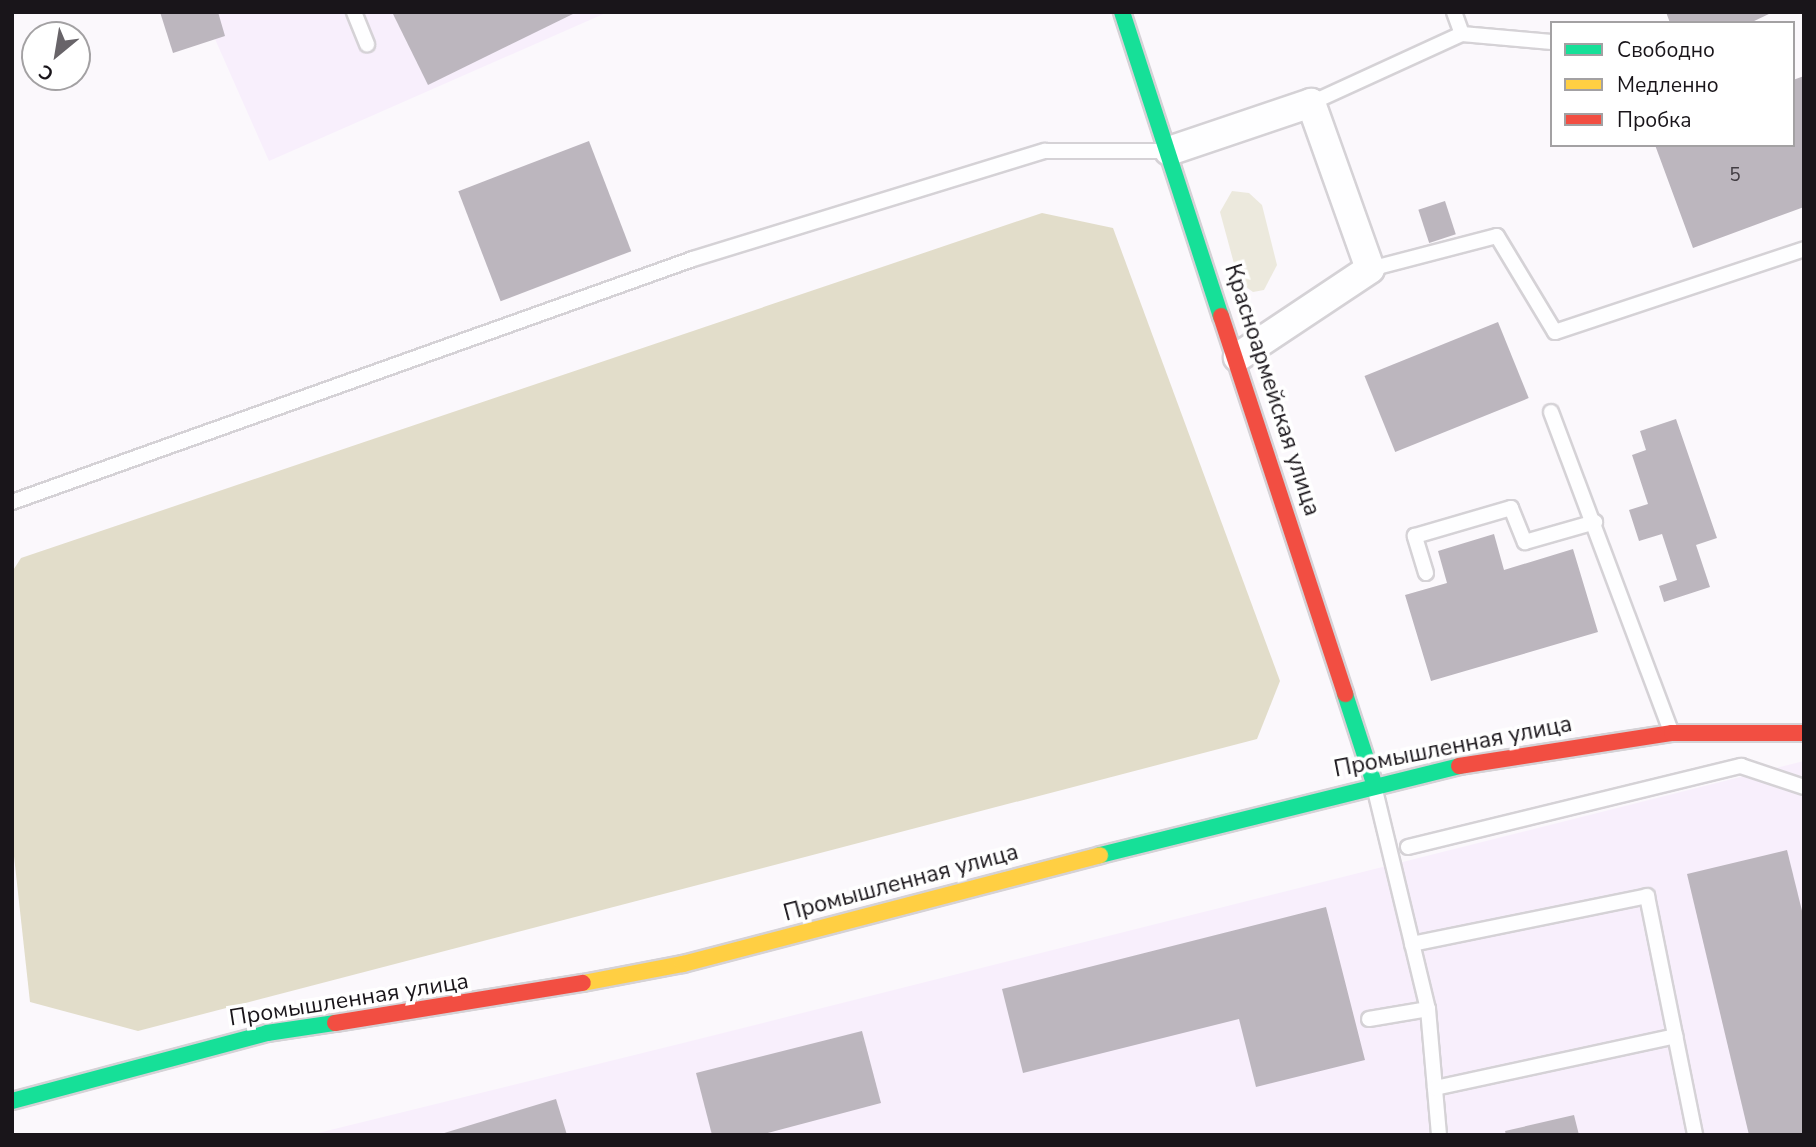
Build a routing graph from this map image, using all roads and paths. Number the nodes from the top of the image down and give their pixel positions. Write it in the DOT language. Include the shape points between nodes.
graph roads {
  1 [pos="355,12"];
  2 [pos="1122,12"];
  3 [pos="1454,12"];
  4 [pos="1462,34"];
  5 [pos="1550,42"];
  6 [pos="367,45"];
  7 [pos="1311,103"];
  8 [pos="1169,151"];
  9 [pos="1804,249"];
  10 [pos="1370,270"];
  11 [pos="1238,357"];
  12 [pos="1551,412"];
  13 [pos="12,502"];
  14 [pos="1595,522"];
  15 [pos="1426,573"];
  16 [pos="1672,733"];
  17 [pos="1804,733"];
  18 [pos="1374,783"];
  19 [pos="1804,787"];
  20 [pos="1408,847"];
  21 [pos="1412,944"];
  22 [pos="1428,1009"];
  23 [pos="1369,1019"];
  24 [pos="1675,1036"];
  25 [pos="1435,1088"];
  26 [pos="13,1096"];
  27 [pos="1439,1135"];
  28 [pos="1695,1135"];
  1 -- 6 [label="lane"];
  2 -- 8 [label="main road, Красноармейская улица"];
  3 -- 4 [label="lane"];
  4 -- 5 [label="lane"];
  4 -- 7 [label="lane"];
  7 -- 8 [label="street"];
  7 -- 10 [label="street"];
  8 -- 11 [label="main road, Красноармейская улица"];
  8 -- 13 [label="lane" via="1045,151 693,259"];
  9 -- 10 [label="lane" via="1555,332 1497,236"];
  10 -- 11 [label="street"];
  11 -- 18 [label="main road, Красноармейская улица"];
  12 -- 14 [label="lane"];
  14 -- 15 [label="lane" via="1524,542 1511,508 1415,536"];
  14 -- 16 [label="lane"];
  16 -- 17 [label="main road, Промышленная улица"];
  16 -- 18 [label="main road, Промышленная улица" via="1540,749"];
  18 -- 21 [label="lane"];
  18 -- 26 [label="main road, Промышленная улица" via="683,964 517,996 267,1033"];
  19 -- 20 [label="lane" via="1741,766"];
  21 -- 22 [label="lane"];
  21 -- 24 [label="lane" via="1647,896"];
  22 -- 23 [label="lane"];
  22 -- 25 [label="lane"];
  24 -- 25 [label="lane"];
  24 -- 28 [label="lane"];
  25 -- 27 [label="lane"];
}
